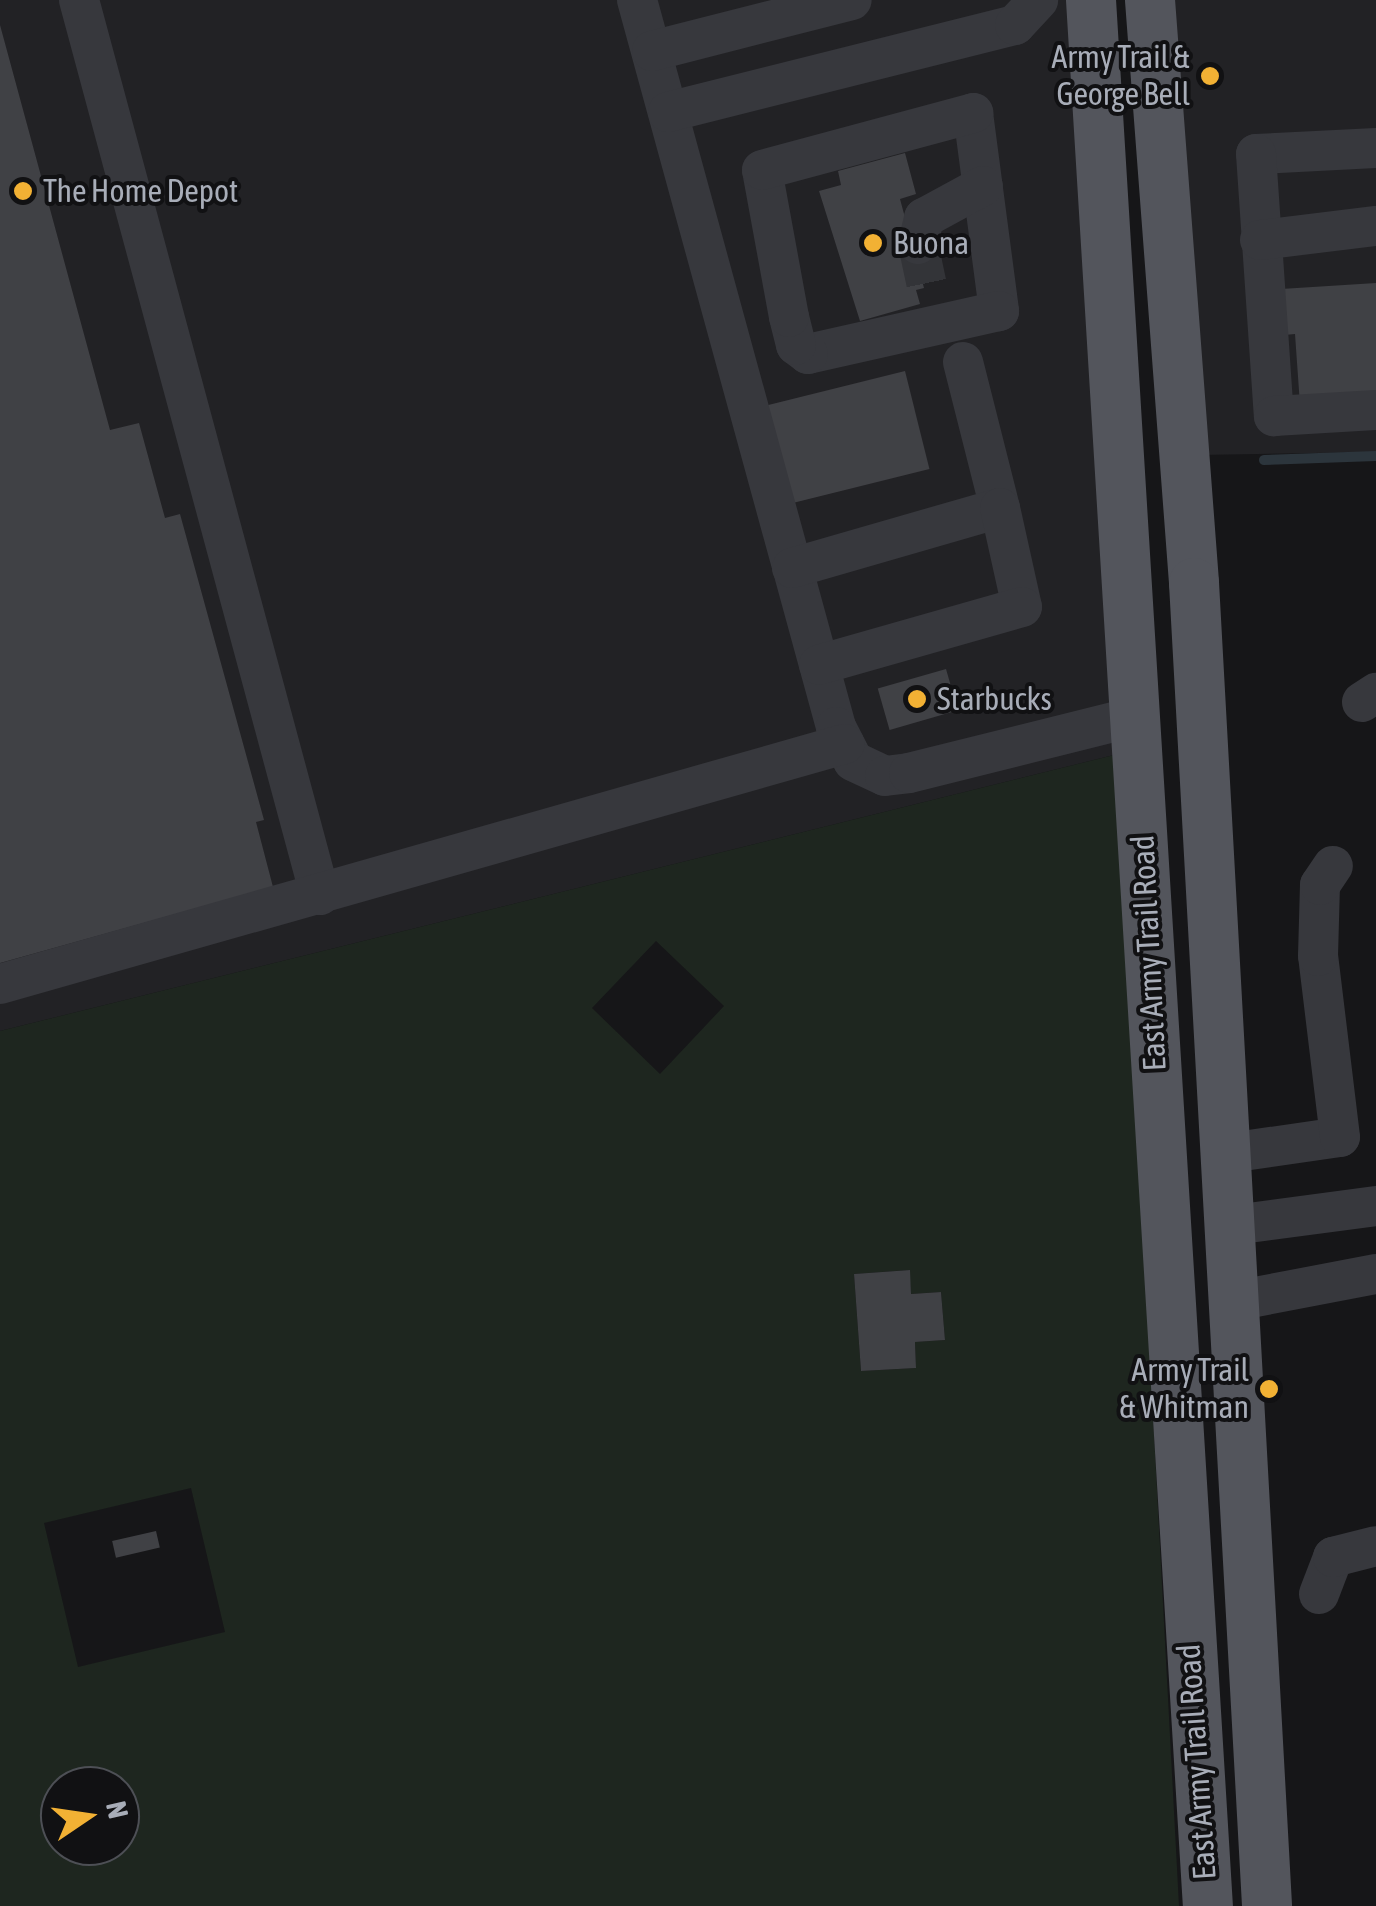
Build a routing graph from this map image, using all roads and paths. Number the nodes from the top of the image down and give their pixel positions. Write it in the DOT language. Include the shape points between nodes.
graph roads {
  1 [pos="79,0"];
  2 [pos="637,0"];
  3 [pos="852,0"];
  4 [pos="1038,0"];
  5 [pos="1091,0"];
  6 [pos="1150,0"];
  7 [pos="652,52"];
  8 [pos="668,112"];
  9 [pos="1376,148"];
  10 [pos="982,186"];
  11 [pos="1376,226"];
  12 [pos="1260,240"];
  13 [pos="918,244"];
  14 [pos="779,264"];
  15 [pos="713,278"];
  16 [pos="962,362"];
  17 [pos="1376,410"];
  18 [pos="1000,508"];
  19 [pos="792,568"];
  20 [pos="819,665"];
  21 [pos="1138,716"];
  22 [pos="844,744"];
  23 [pos="1332,866"];
  24 [pos="320,895"];
  25 [pos="0,984"];
  26 [pos="1222,1154"];
  27 [pos="1376,1206"];
  28 [pos="1226,1226"];
  29 [pos="1376,1274"];
  30 [pos="1229,1302"];
  31 [pos="1376,1546"];
  32 [pos="1319,1594"];
  33 [pos="1208,1906"];
  34 [pos="1267,1906"];
  1 -- 24 [label="street"];
  2 -- 7 [label="street"];
  3 -- 7 [label="street"];
  4 -- 8 [label="street" via="1016,25"];
  5 -- 21 [label="main road, East Army Trail Road"];
  6 -- 26 [label="main road, East Army Trail Road" via="1194,583"];
  7 -- 8 [label="street"];
  8 -- 15 [label="street"];
  9 -- 12 [label="street" via="1256,154"];
  10 -- 13 [label="street" via="924,218"];
  10 -- 14 [label="street" via="974,113 762,170"];
  10 -- 14 [label="street" via="999,312 927,308 808,354 796,345"];
  11 -- 12 [label="street"];
  12 -- 17 [label="street" via="1274,416"];
  14 -- 15 [label="street"];
  15 -- 19 [label="street"];
  16 -- 18 [label="street"];
  18 -- 19 [label="street"];
  18 -- 20 [label="street" via="1022,607"];
  19 -- 20 [label="street"];
  20 -- 22 [label="street"];
  21 -- 22 [label="street" via="885,776 854,761"];
  21 -- 33 [label="main road, East Army Trail Road" via="1164,1275"];
  22 -- 24 [label="street"];
  23 -- 26 [label="street" via="1320,886 1318,956 1340,1137"];
  24 -- 25 [label="street"];
  26 -- 28 [label="main road, East Army Trail Road"];
  27 -- 28 [label="street"];
  28 -- 30 [label="main road, East Army Trail Road"];
  29 -- 30 [label="street"];
  30 -- 34 [label="main road, East Army Trail Road"];
  31 -- 32 [label="street" via="1333,1557"];
}
